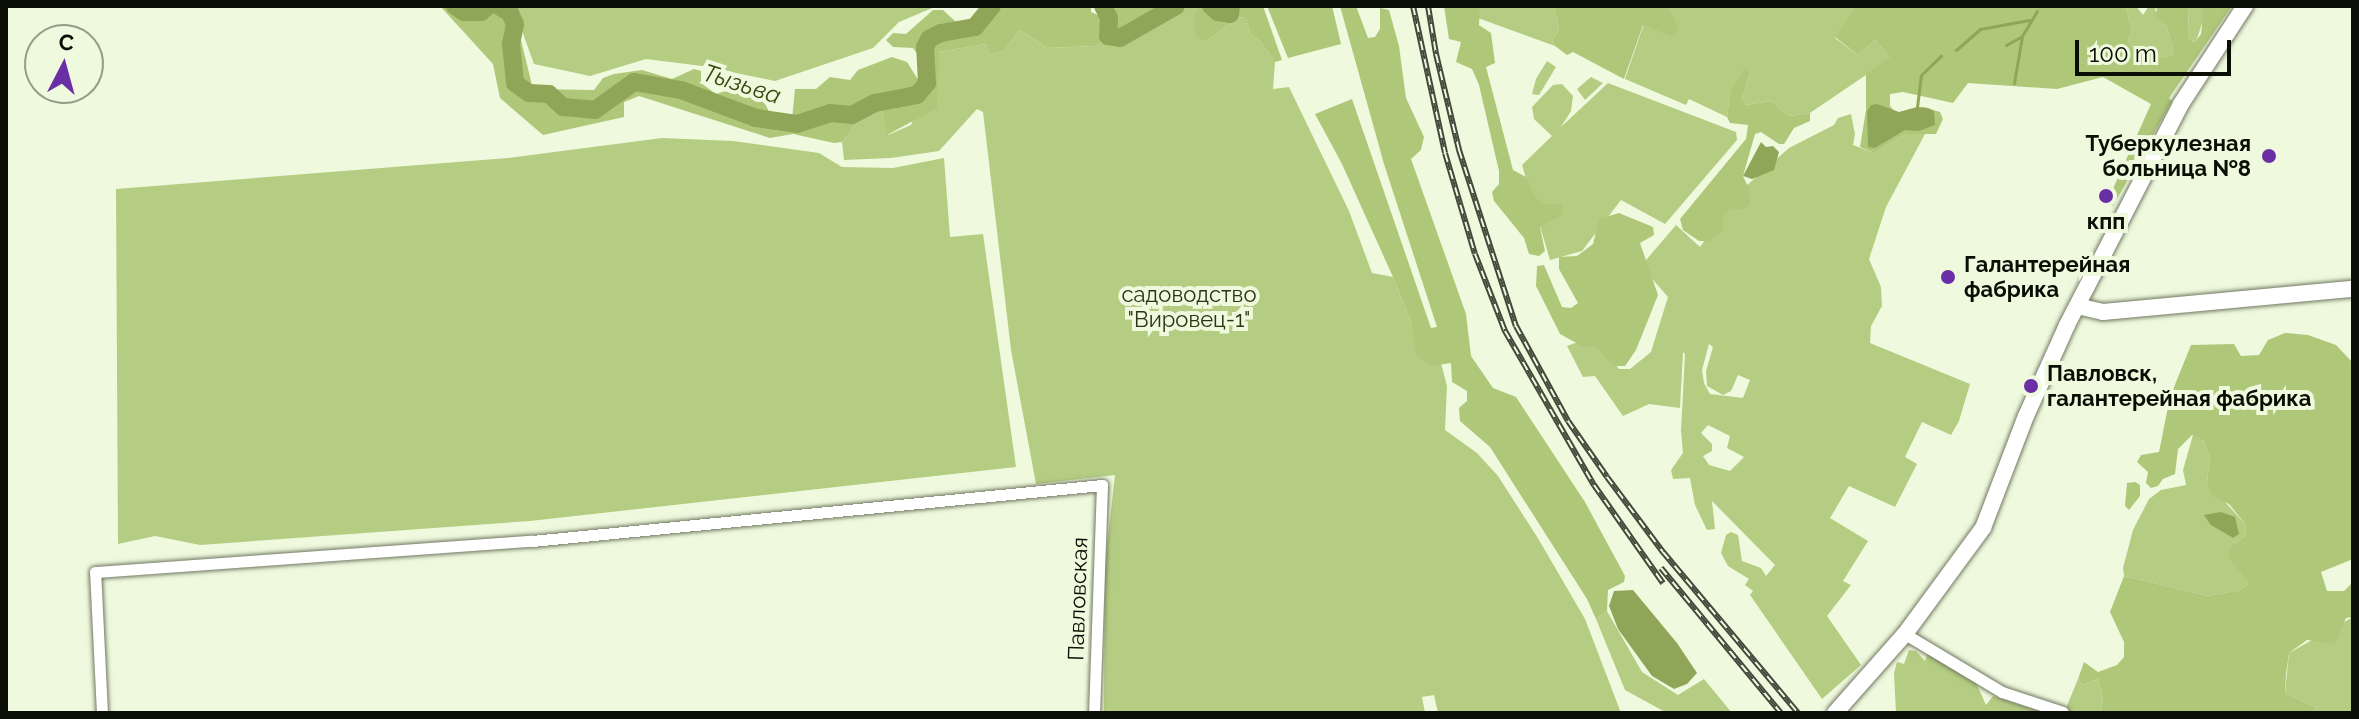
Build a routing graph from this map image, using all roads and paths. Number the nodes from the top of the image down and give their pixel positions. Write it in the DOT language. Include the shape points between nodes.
graph roads {
  1 [pos="2245,6"];
  2 [pos="2353,289"];
  3 [pos="2077,306"];
  4 [pos="1905,634"];
  5 [pos="2063,712"];
  6 [pos="102,713"];
  7 [pos="1094,713"];
  8 [pos="1835,713"];
  1 -- 3 [label="main road" via="2181,104"];
  2 -- 3 [label="main road" via="2117,311"];
  3 -- 4 [label="main road" via="1983,528"];
  4 -- 5 [label="street" via="2002,692"];
  4 -- 8 [label="main road"];
  6 -- 7 [label="street, Павловская" via="95,572 532,541 1102,485"];
}
